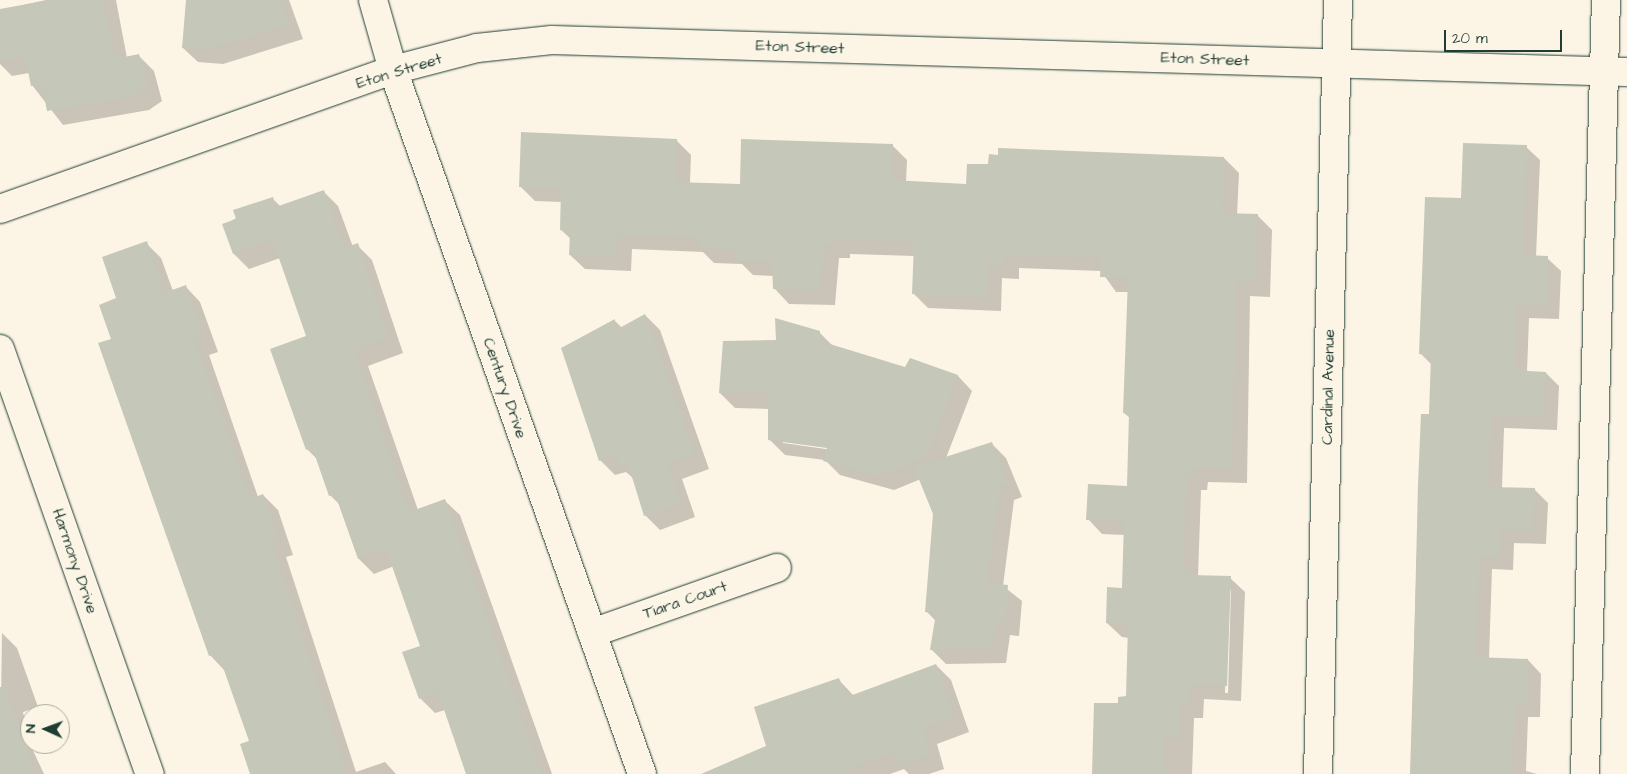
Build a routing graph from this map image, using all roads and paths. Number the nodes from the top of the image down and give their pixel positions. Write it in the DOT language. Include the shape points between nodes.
graph roads {
  1 [pos="373,0"];
  2 [pos="1338,0"];
  3 [pos="1606,0"];
  4 [pos="1336,63"];
  5 [pos="394,70"];
  6 [pos="1616,72"];
  7 [pos="0,209"];
  8 [pos="0,349"];
  9 [pos="778,568"];
  10 [pos="592,633"];
  11 [pos="150,774"];
  12 [pos="642,774"];
  13 [pos="1318,774"];
  14 [pos="1585,774"];
  1 -- 5 [label="street, Century Drive"];
  2 -- 4 [label="street, Cardinal Avenue"];
  3 -- 6 [label="street"];
  4 -- 5 [label="street, Eton Street" via="552,40 477,48"];
  4 -- 6 [label="street, Eton Street"];
  4 -- 13 [label="street, Cardinal Avenue"];
  5 -- 7 [label="street, Eton Street"];
  5 -- 10 [label="street, Century Drive"];
  6 -- 14 [label="street"];
  8 -- 11 [label="street, Harmony Drive"];
  9 -- 10 [label="street, Tiara Court"];
  10 -- 12 [label="street, Century Drive"];
}
